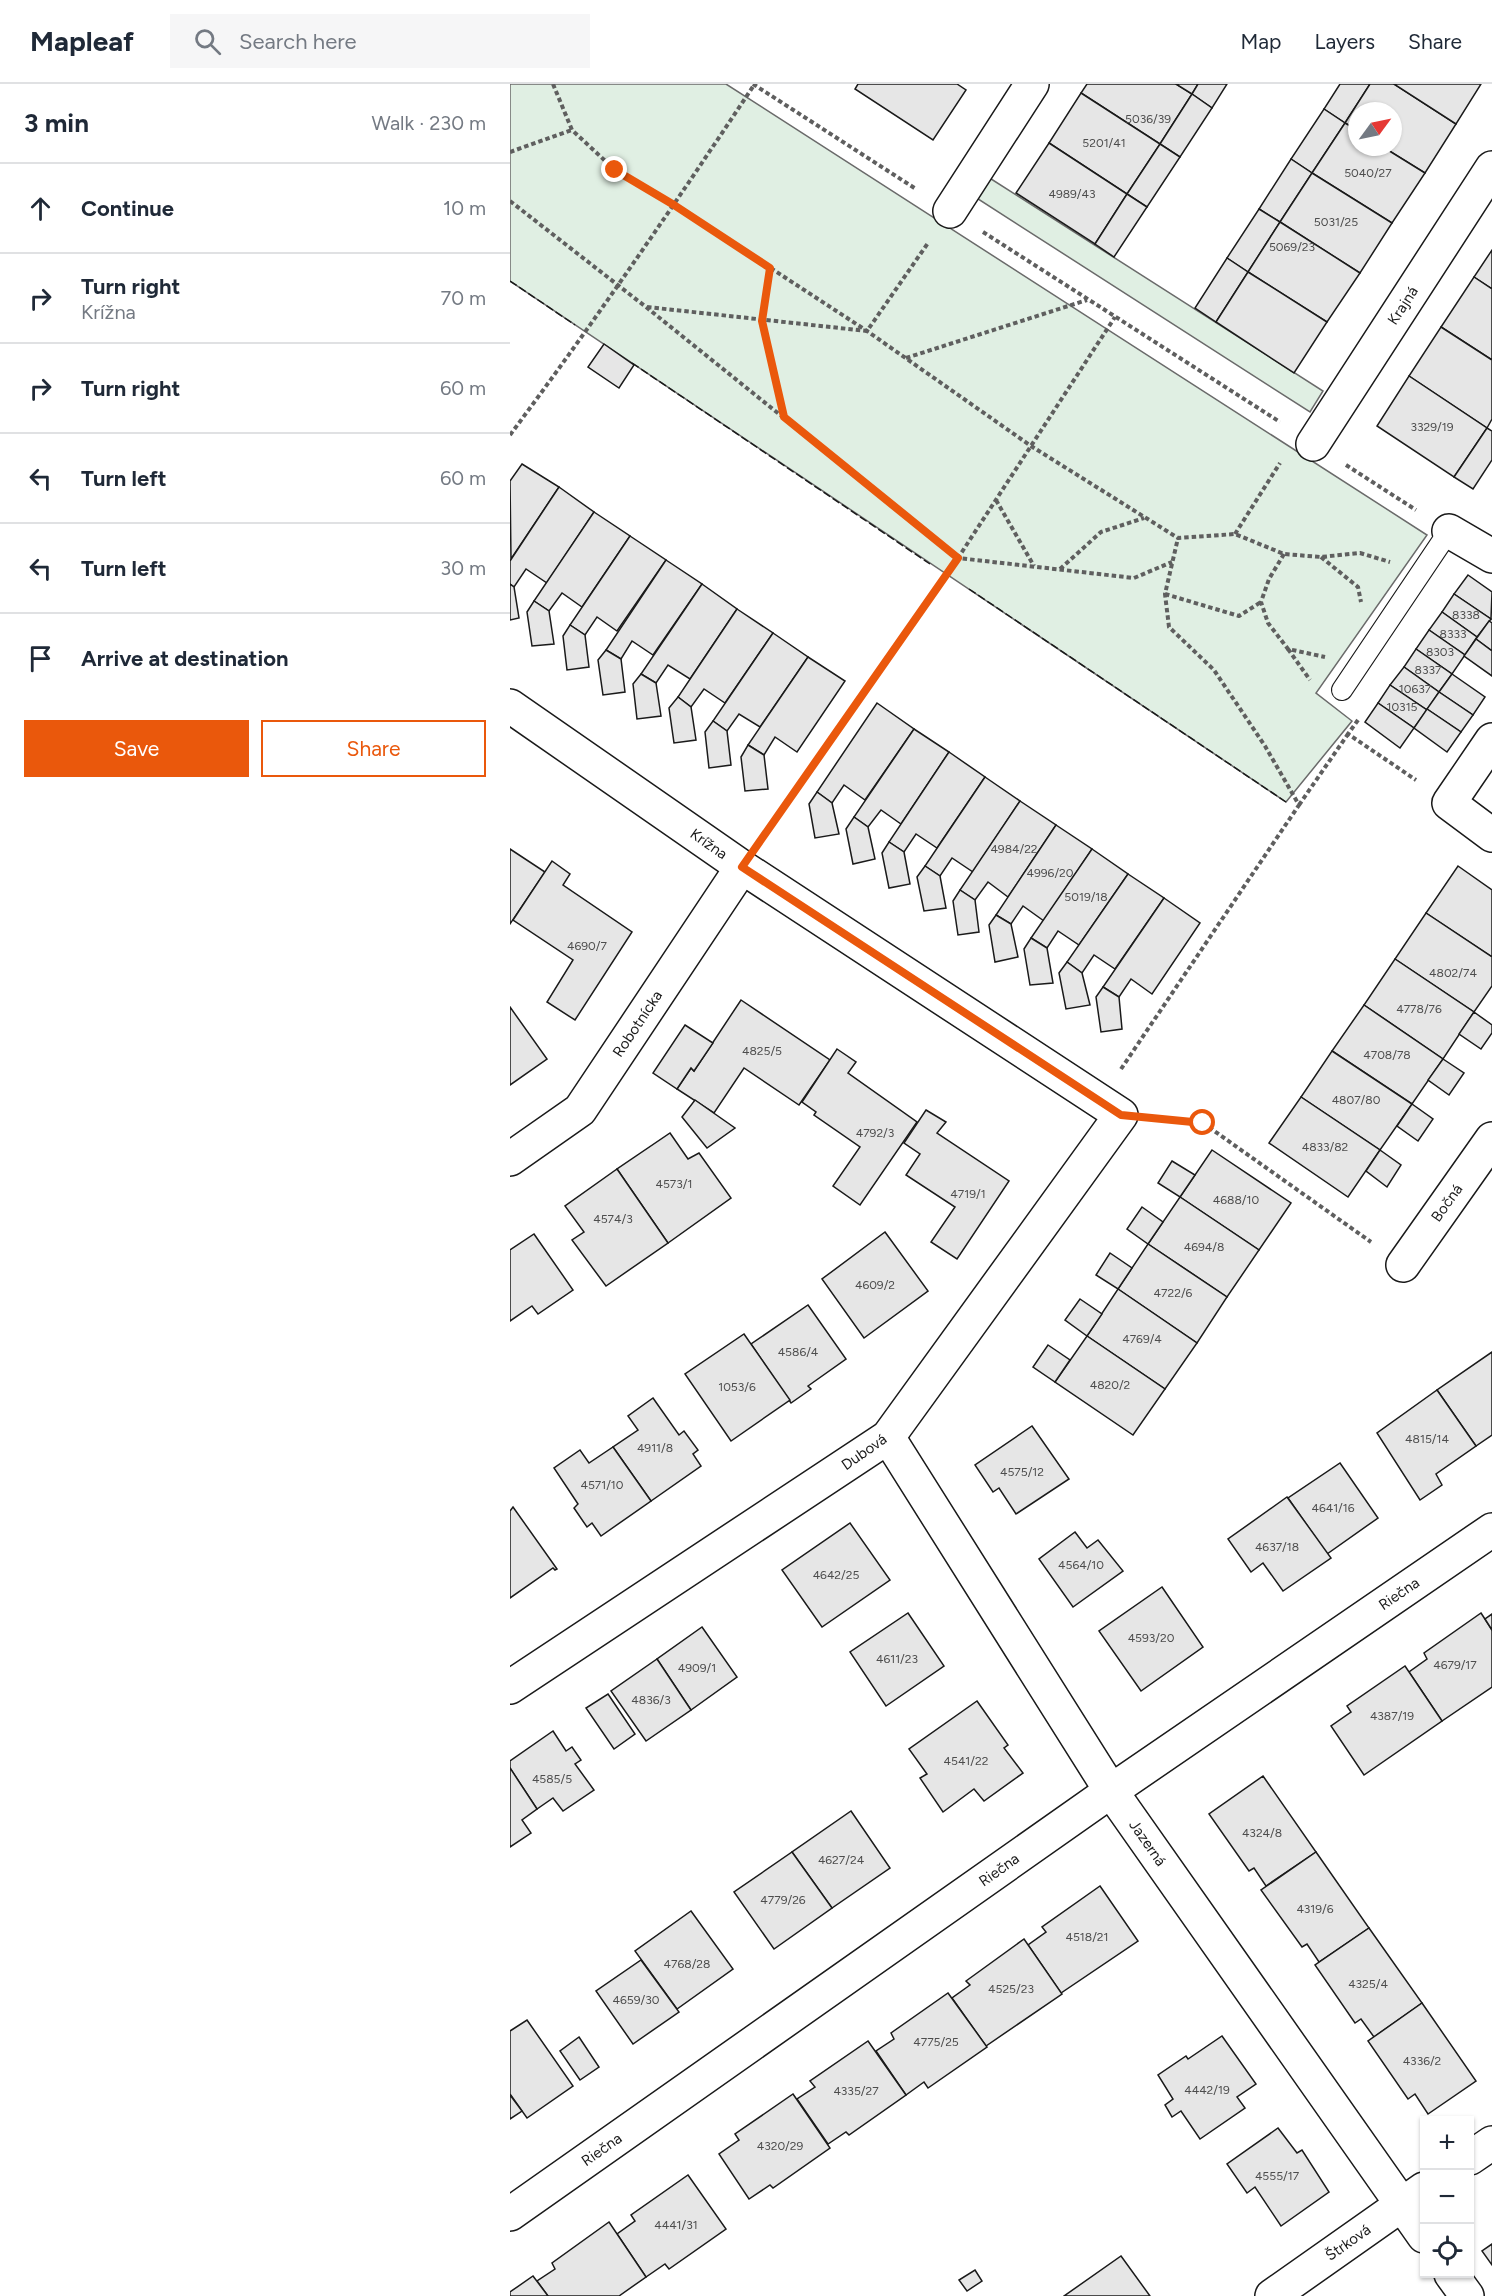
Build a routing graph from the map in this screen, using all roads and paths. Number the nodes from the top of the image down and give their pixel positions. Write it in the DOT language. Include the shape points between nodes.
graph roads {
  1 [pos="554,84"];
  2 [pos="753,84"];
  3 [pos="1032,84"];
  4 [pos="572,130"];
  5 [pos="510,152"];
  6 [pos="1492,168"];
  7 [pos="510,201"];
  8 [pos="674,205"];
  9 [pos="950,211"];
  10 [pos="770,268"];
  11 [pos="618,285"];
  12 [pos="1088,299"];
  13 [pos="646,306"];
  14 [pos="1115,317"];
  15 [pos="762,321"];
  16 [pos="867,331"];
  17 [pos="905,358"];
  18 [pos="784,417"];
  19 [pos="510,435"];
  20 [pos="1306,439"];
  21 [pos="1031,446"];
  22 [pos="996,500"];
  23 [pos="1144,517"];
  24 [pos="1449,531"];
  25 [pos="1235,534"];
  26 [pos="1178,538"];
  27 [pos="1284,554"];
  28 [pos="1321,556"];
  29 [pos="1492,556"];
  30 [pos="958,558"];
  31 [pos="1172,562"];
  32 [pos="1034,567"];
  33 [pos="1059,569"];
  34 [pos="1422,572"];
  35 [pos="1165,594"];
  36 [pos="1261,602"];
  37 [pos="1361,604"];
  38 [pos="1288,649"];
  39 [pos="1327,657"];
  40 [pos="1342,690"];
  41 [pos="510,706"];
  42 [pos="1348,734"];
  43 [pos="1492,740"];
  44 [pos="1449,803"];
  45 [pos="1299,805"];
  46 [pos="1492,835"];
  47 [pos="742,867"];
  48 [pos="1116,1077"];
  49 [pos="1121,1115"];
  50 [pos="1492,1139"];
  51 [pos="510,1159"];
  52 [pos="1403,1265"];
  53 [pos="888,1437"];
  54 [pos="1492,1530"];
  55 [pos="510,1687"];
  56 [pos="1111,1791"];
  57 [pos="1492,2143"];
  58 [pos="1474,2155"];
  59 [pos="1413,2196"];
  60 [pos="510,2214"];
  61 [pos="1421,2224"];
  62 [pos="1454,2278"];
  63 [pos="1272,2296"];
  64 [pos="1467,2296"];
  1 -- 4 [label="path"];
  2 -- 8 [label="path"];
  2 -- 9 [label="path"];
  3 -- 9 [label="street"];
  4 -- 5 [label="path"];
  4 -- 8 [label="path" via="615,170"];
  6 -- 20 [label="street, Krajná"];
  7 -- 11 [label="path"];
  8 -- 10 [label="path"];
  8 -- 11 [label="path"];
  9 -- 12 [label="path"];
  9 -- 16 [label="path"];
  10 -- 15 [label="path"];
  10 -- 16 [label="path"];
  11 -- 13 [label="path"];
  11 -- 19 [label="path"];
  12 -- 14 [label="path"];
  12 -- 17 [label="path"];
  13 -- 15 [label="path"];
  13 -- 18 [label="path"];
  14 -- 20 [label="path"];
  14 -- 21 [label="path"];
  15 -- 16 [label="path"];
  15 -- 18 [label="path"];
  16 -- 17 [label="path"];
  17 -- 21 [label="path"];
  18 -- 30 [label="path"];
  20 -- 24 [label="path"];
  20 -- 25 [label="path"];
  21 -- 22 [label="path"];
  21 -- 23 [label="path"];
  22 -- 30 [label="path"];
  22 -- 32 [label="path"];
  23 -- 26 [label="path"];
  23 -- 33 [label="path" via="1101,532"];
  24 -- 29 [label="street"];
  24 -- 34 [label="lane"];
  25 -- 26 [label="path"];
  25 -- 27 [label="path"];
  26 -- 31 [label="path"];
  27 -- 28 [label="path"];
  27 -- 36 [label="path"];
  28 -- 34 [label="path" via="1360,553"];
  28 -- 37 [label="path" via="1358,587"];
  30 -- 32 [label="path"];
  30 -- 47 [label="path"];
  31 -- 33 [label="path" via="1134,578"];
  31 -- 35 [label="path"];
  32 -- 33 [label="path"];
  34 -- 40 [label="lane"];
  35 -- 36 [label="path" via="1239,616"];
  35 -- 45 [label="path" via="1169,627 1214,670"];
  36 -- 38 [label="path" via="1269,623"];
  38 -- 39 [label="path"];
  38 -- 40 [label="path" via="1309,679"];
  40 -- 42 [label="path" via="1358,720"];
  41 -- 47 [label="street, Krížna"];
  42 -- 44 [label="path"];
  42 -- 45 [label="path"];
  43 -- 44 [label="street"];
  44 -- 46 [label="street"];
  45 -- 48 [label="path"];
  47 -- 49 [label="street, Krížna"];
  47 -- 51 [label="street, Robotnícka" via="580,1110"];
  49 -- 52 [label="path" via="1203,1123"];
  49 -- 53 [label="street, Dubová"];
  50 -- 52 [label="street, Bočná"];
  53 -- 55 [label="street, Dubová"];
  53 -- 56 [label="street, Jazerná"];
  54 -- 56 [label="street, Riečna"];
  56 -- 59 [label="street, Jazerná"];
  56 -- 60 [label="street, Riečna"];
  57 -- 58 [label="street"];
  59 -- 61 [label="street, Jazerná"];
  59 -- 63 [label="street, Štrková"];
  62 -- 64 [label="street"];
}
